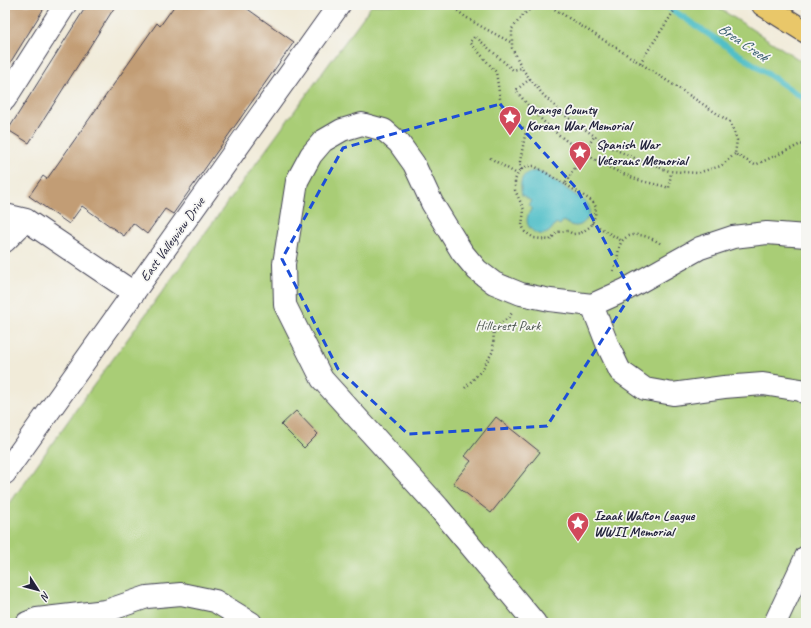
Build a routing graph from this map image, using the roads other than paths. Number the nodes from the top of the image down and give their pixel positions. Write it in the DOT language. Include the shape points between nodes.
graph roads {
  1 [pos="65,5"];
  2 [pos="339,5"];
  3 [pos="763,5"];
  4 [pos="806,32"];
  5 [pos="5,99"];
  6 [pos="5,215"];
  7 [pos="26,220"];
  8 [pos="806,236"];
  9 [pos="5,241"];
  10 [pos="134,293"];
  11 [pos="601,301"];
  12 [pos="806,393"];
  13 [pos="5,473"];
  14 [pos="806,557"];
  15 [pos="101,617"];
  16 [pos="35,622"];
  17 [pos="251,623"];
  18 [pos="535,623"];
  19 [pos="775,623"];
  1 -- 5 [label="street"];
  2 -- 10 [label="street, East Valleyview Drive"];
  3 -- 4 [label="main road"];
  6 -- 7 [label="street"];
  7 -- 9 [label="street"];
  7 -- 10 [label="street"];
  8 -- 11 [label="street" via="767,233 733,237 700,248"];
  10 -- 13 [label="street, East Valleyview Drive"];
  11 -- 12 [label="street" via="608,346 620,370 645,389 673,394 764,384"];
  11 -- 18 [label="street" via="550,300 521,294 494,283 477,270 462,252 432,203 414,164 399,143 384,130 362,124 342,130 323,141 311,155 297,181 284,264 285,305 322,380 438,507"];
  14 -- 19 [label="street"];
  15 -- 16 [label="street"];
  15 -- 17 [label="street" via="147,598 181,594 215,602"];
}
